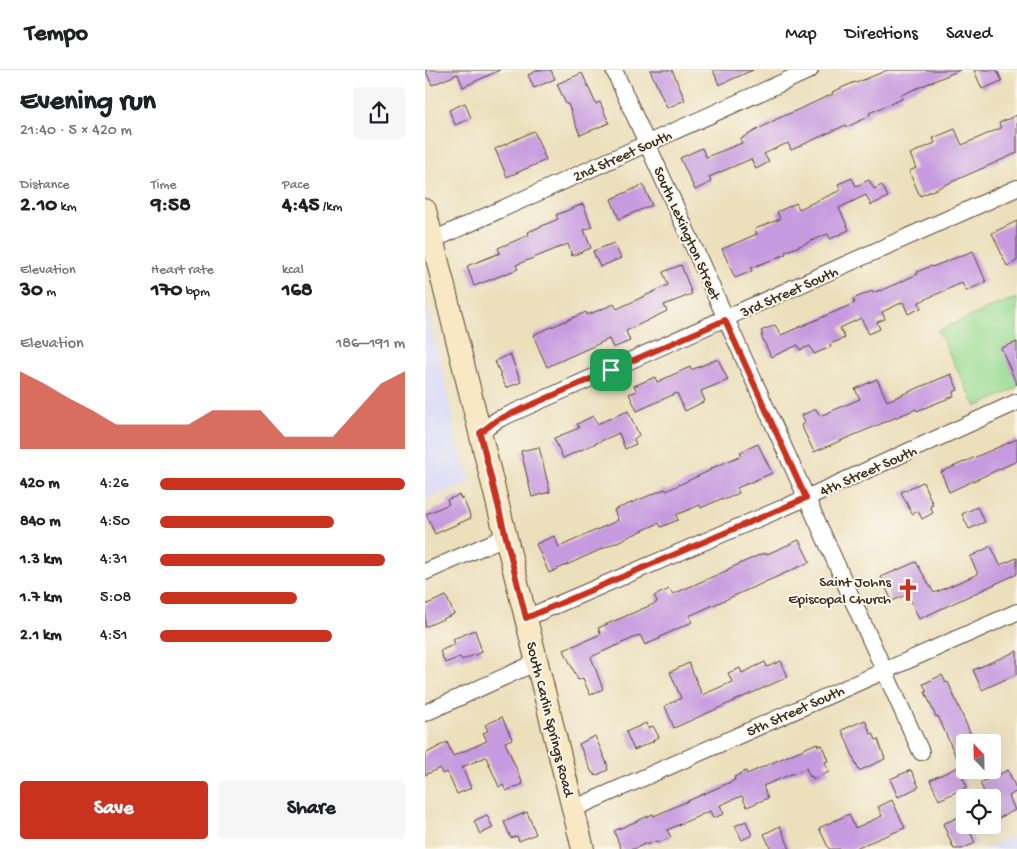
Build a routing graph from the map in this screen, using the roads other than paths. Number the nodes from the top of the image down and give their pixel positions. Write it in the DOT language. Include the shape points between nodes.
graph roads {
  1 [pos="614,70"];
  2 [pos="810,70"];
  3 [pos="648,144"];
  4 [pos="1017,188"];
  5 [pos="425,210"];
  6 [pos="433,240"];
  7 [pos="725,320"];
  8 [pos="1017,402"];
  9 [pos="480,433"];
  10 [pos="806,498"];
  11 [pos="505,537"];
  12 [pos="425,572"];
  13 [pos="1017,612"];
  14 [pos="526,618"];
  15 [pos="537,662"];
  16 [pos="886,670"];
  17 [pos="425,713"];
  18 [pos="921,752"];
  19 [pos="573,809"];
  20 [pos="583,849"];
  1 -- 3 [label="street, South Lexington Street"];
  2 -- 3 [label="street, 2nd Street South"];
  3 -- 6 [label="street, 2nd Street South"];
  3 -- 7 [label="street, South Lexington Street"];
  4 -- 7 [label="street, 3rd Street South"];
  5 -- 6 [label="main road, South Carlin Springs Road"];
  6 -- 9 [label="main road, South Carlin Springs Road"];
  7 -- 9 [label="street, 3rd Street South" via="497,420"];
  7 -- 10 [label="street, South Lexington Street"];
  8 -- 10 [label="street, 4th Street South"];
  9 -- 11 [label="main road, South Carlin Springs Road"];
  10 -- 14 [label="street, 4th Street South"];
  10 -- 16 [label="street, South Lexington Street"];
  11 -- 12 [label="street"];
  11 -- 14 [label="main road, South Carlin Springs Road"];
  13 -- 16 [label="street, 5th Street South"];
  14 -- 15 [label="main road, South Carlin Springs Road"];
  15 -- 17 [label="street"];
  15 -- 19 [label="main road, South Carlin Springs Road"];
  16 -- 18 [label="street, South Lexington Street"];
  16 -- 19 [label="street, 5th Street South"];
  19 -- 20 [label="main road, South Carlin Springs Road"];
}
